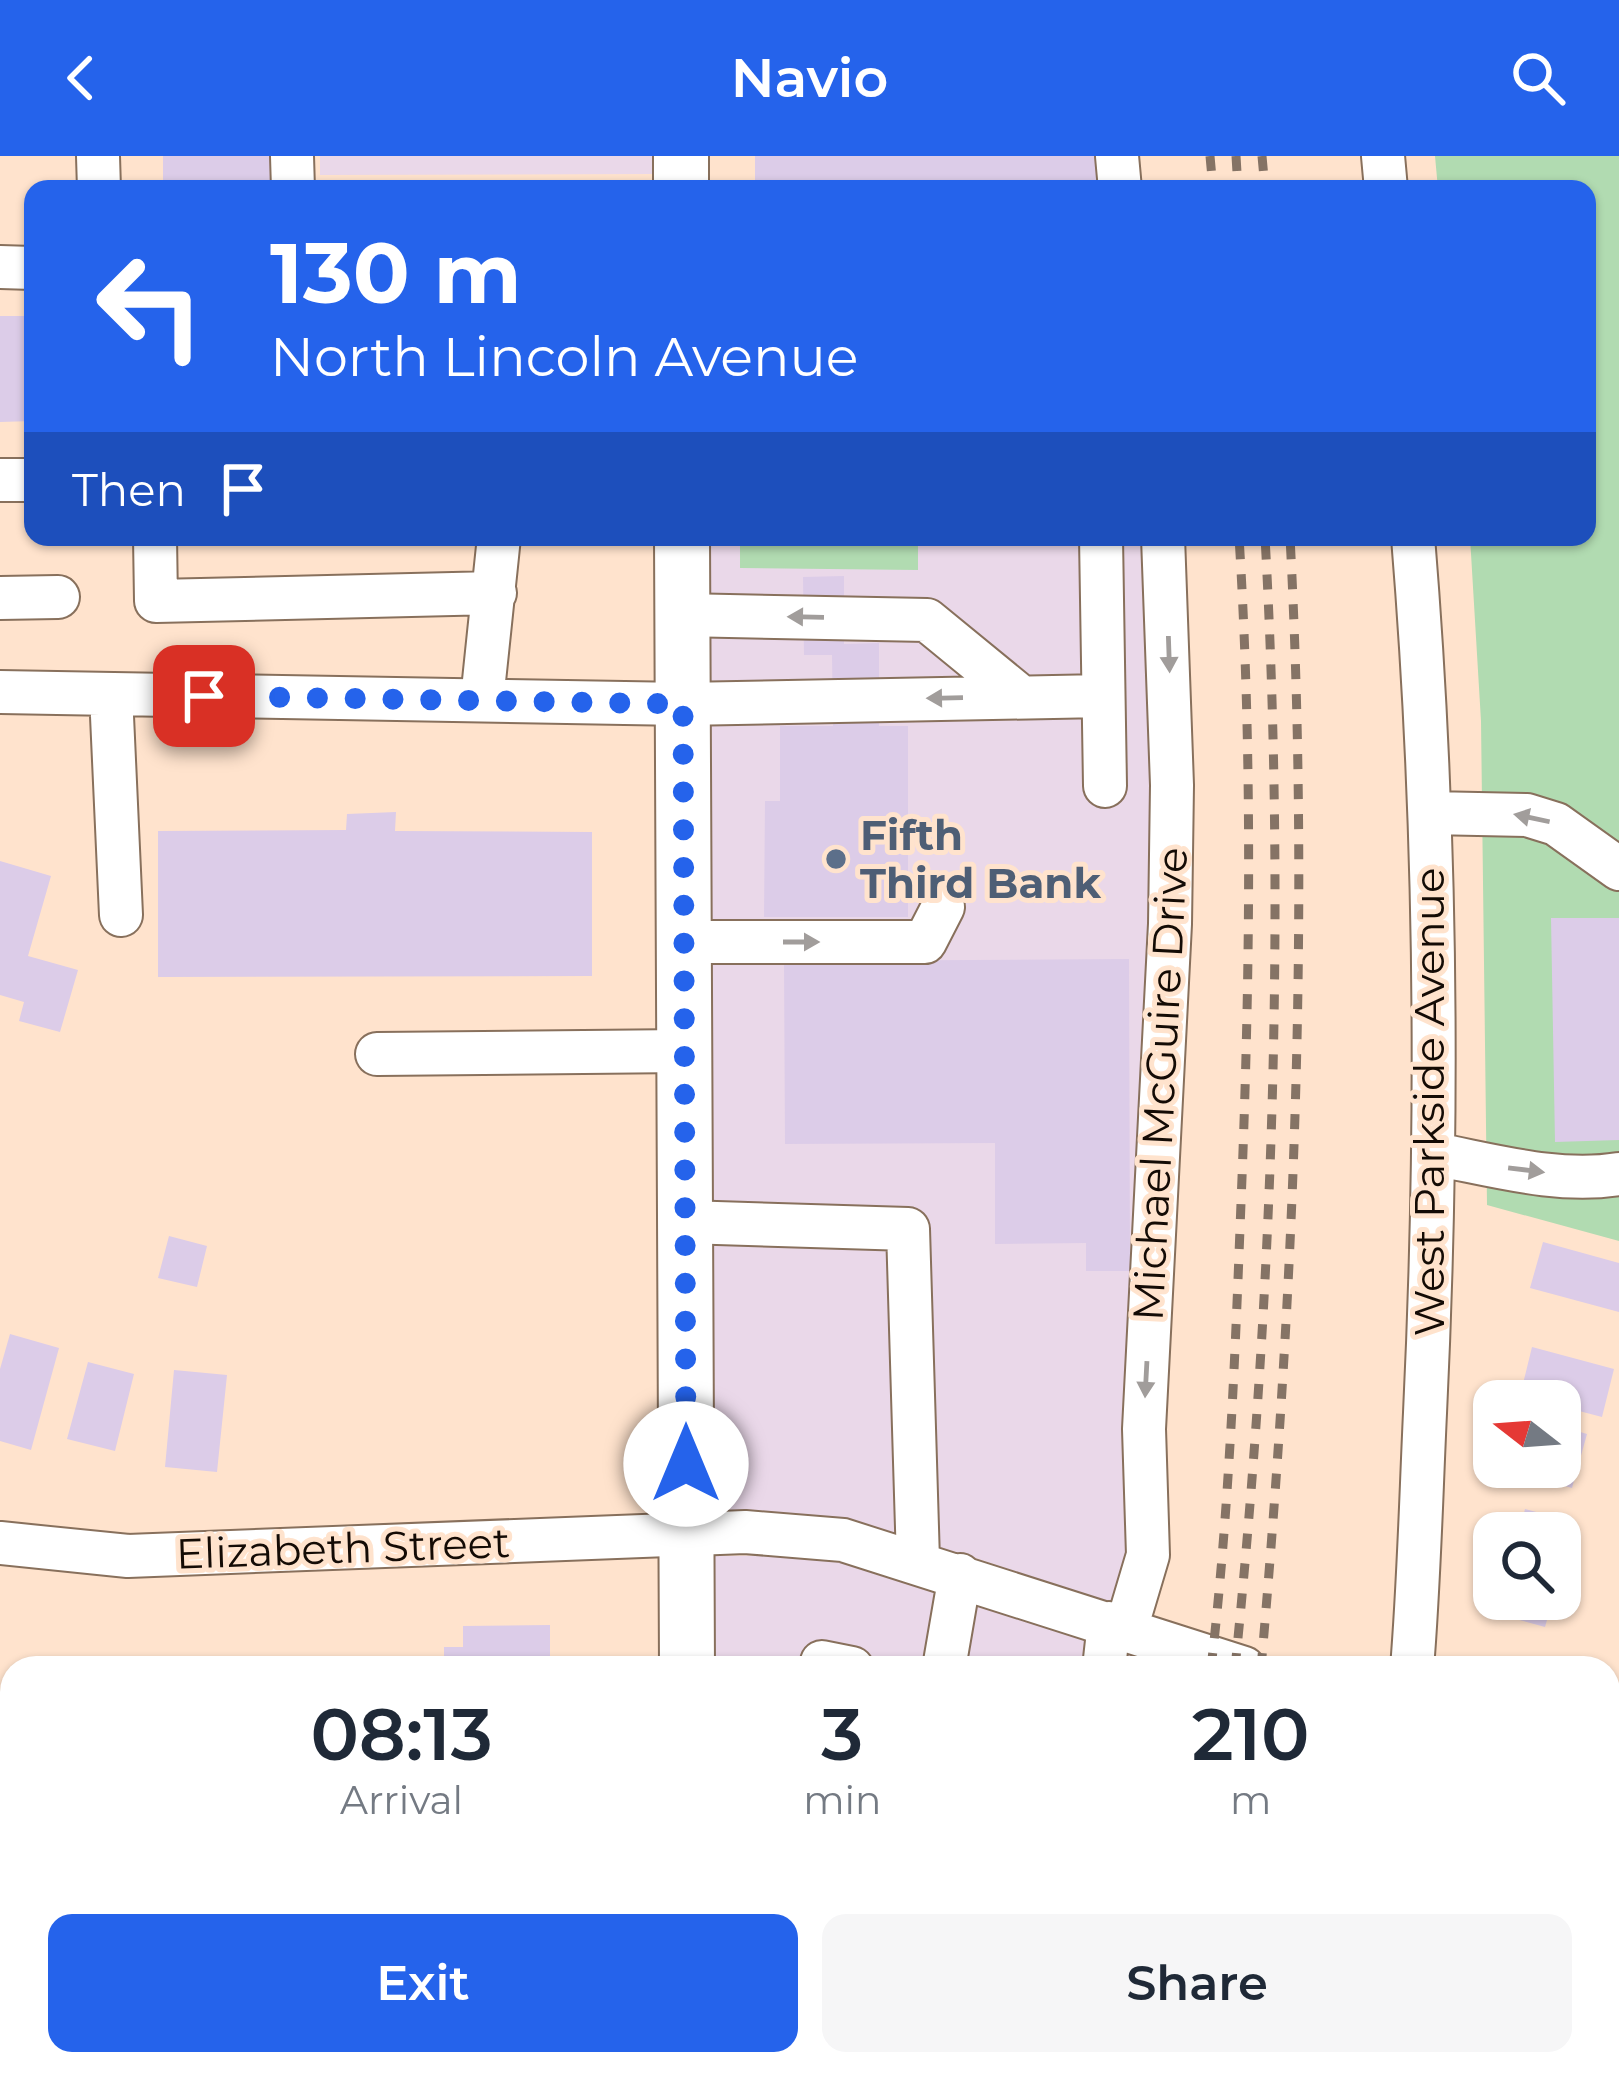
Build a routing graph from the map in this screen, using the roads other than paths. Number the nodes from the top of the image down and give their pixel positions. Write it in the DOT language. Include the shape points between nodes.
graph roads {
  1 [pos="155,546"];
  2 [pos="498,546"];
  3 [pos="682,546"];
  4 [pos="1101,546"];
  5 [pos="1163,546"];
  6 [pos="1414,546"];
  7 [pos="495,593"];
  8 [pos="58,597"];
  9 [pos="0,598"];
  10 [pos="682,614"];
  11 [pos="0,692"];
  12 [pos="111,694"];
  13 [pos="1103,696"];
  14 [pos="1022,697"];
  15 [pos="482,700"];
  16 [pos="683,704"];
  17 [pos="1105,786"];
  18 [pos="1430,813"];
  19 [pos="1619,869"];
  20 [pos="943,907"];
  21 [pos="121,915"];
  22 [pos="684,943"];
  23 [pos="685,1052"];
  24 [pos="377,1054"];
  25 [pos="1433,1154"];
  26 [pos="1619,1174"];
  27 [pos="685,1222"];
  28 [pos="687,1534"];
  29 [pos="0,1543"];
  30 [pos="918,1562"];
  31 [pos="960,1575"];
  32 [pos="1118,1626"];
  33 [pos="687,1656"];
  34 [pos="946,1656"];
  35 [pos="1108,1656"];
  36 [pos="1208,1656"];
  37 [pos="1413,1656"];
  1 -- 7 [label="street" via="156,601"];
  2 -- 7 [label="street"];
  3 -- 10 [label="main road"];
  4 -- 13 [label="street"];
  5 -- 32 [label="street, Michael McGuire Drive, one-way" via="1170,923 1144,1429 1148,1555"];
  6 -- 18 [label="street, West Parkside Avenue"];
  7 -- 15 [label="street"];
  8 -- 9 [label="street"];
  14 -- 10 [label="street, one-way" via="927,620"];
  10 -- 16 [label="main road"];
  11 -- 12 [label="street"];
  12 -- 15 [label="street"];
  12 -- 21 [label="street"];
  13 -- 14 [label="street"];
  13 -- 17 [label="street"];
  14 -- 16 [label="street, one-way"];
  15 -- 16 [label="street"];
  16 -- 22 [label="main road"];
  19 -- 18 [label="street, one-way" via="1556,824 1527,815"];
  18 -- 25 [label="street, West Parkside Avenue"];
  22 -- 20 [label="street, one-way" via="925,942"];
  22 -- 23 [label="main road"];
  23 -- 24 [label="street"];
  23 -- 27 [label="main road"];
  25 -- 26 [label="street, one-way" via="1520,1171"];
  25 -- 37 [label="street, West Parkside Avenue"];
  27 -- 28 [label="main road"];
  27 -- 30 [label="street" via="908,1229"];
  28 -- 29 [label="street, Elizabeth Street" via="128,1556"];
  28 -- 30 [label="street, Elizabeth Street" via="843,1540"];
  28 -- 33 [label="main road"];
  30 -- 31 [label="street, Elizabeth Street"];
  31 -- 32 [label="street, Elizabeth Street"];
  31 -- 34 [label="street"];
  32 -- 35 [label="street, Michael McGuire Drive"];
  32 -- 36 [label="street, Elizabeth Street"];
}
